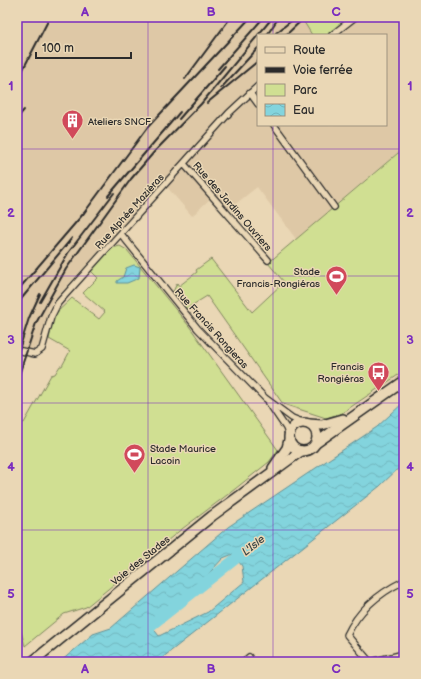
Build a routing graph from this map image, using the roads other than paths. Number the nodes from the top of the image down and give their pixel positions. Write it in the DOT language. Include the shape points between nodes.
graph roads {
  1 [pos="356,17"];
  2 [pos="333,34"];
  3 [pos="257,87"];
  4 [pos="250,93"];
  5 [pos="257,103"];
  6 [pos="275,126"];
  7 [pos="184,164"];
  8 [pos="334,207"];
  9 [pos="121,234"];
  10 [pos="268,260"];
  11 [pos="17,350"];
  12 [pos="404,381"];
  13 [pos="265,398"];
  14 [pos="362,410"];
  15 [pos="306,423"];
  16 [pos="289,438"];
  17 [pos="316,443"];
  18 [pos="302,451"];
  19 [pos="264,478"];
  20 [pos="404,581"];
  21 [pos="404,654"];
  22 [pos="249,657"];
  23 [pos="32,662"];
  24 [pos="242,662"];
  25 [pos="371,662"];
  1 -- 2 [label="street"];
  3 -- 4 [label="street, Rue Alphée Maziéras"];
  4 -- 5 [label="street"];
  4 -- 7 [label="street, Rue Alphée Maziéras"];
  6 -- 8 [label="street"];
  7 -- 9 [label="street, Rue Alphée Maziéras"];
  7 -- 10 [label="street, Rue des Jardins Ouvriers"];
  9 -- 11 [label="street, Rue Alphée Maziéras" via="58,303 51,317 42,350 35,354"];
  9 -- 13 [label="street, Rue Francis Rongieras" via="186,316"];
  12 -- 14 [label="main road"];
  13 -- 15 [label="street, Rue Francis Rongieras" via="292,418"];
  13 -- 16 [label="street" via="286,428"];
  14 -- 15 [label="main road" via="331,423"];
  14 -- 17 [label="main road"];
  15 -- 16 [label="main road" via="291,428"];
  15 -- 17 [label="main road" via="317,434"];
  16 -- 18 [label="main road" via="294,447"];
  16 -- 19 [label="main road, Voie des Stades" via="280,461"];
  17 -- 18 [label="main road" via="308,450"];
  18 -- 19 [label="main road, Voie des Stades"];
  19 -- 23 [label="main road, Voie des Stades" via="182,540"];
  20 -- 25 [label="street" via="384,591 365,607 347,635"];
  21 -- 25 [label="street"];
  22 -- 24 [label="street"];
}
